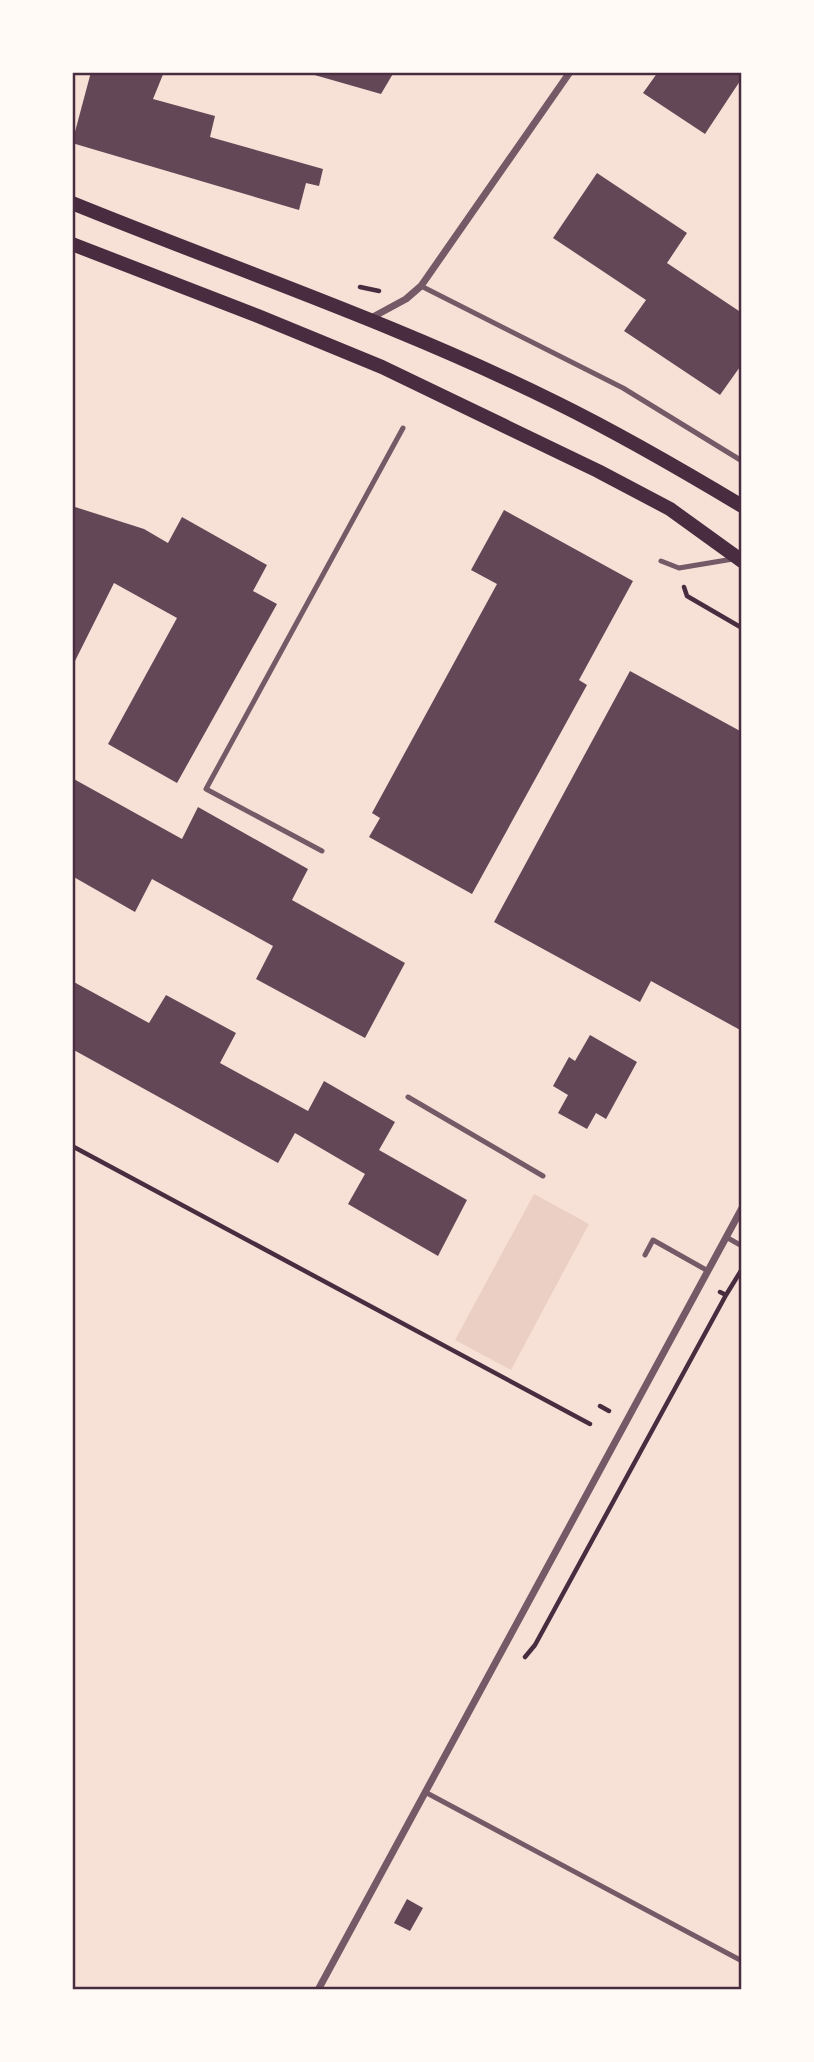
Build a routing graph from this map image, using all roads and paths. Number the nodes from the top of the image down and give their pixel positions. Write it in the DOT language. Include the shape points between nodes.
graph roads {
  1 [pos="570,72"];
  2 [pos="72,203"];
  3 [pos="72,244"];
  4 [pos="421,286"];
  5 [pos="369,319"];
  6 [pos="403,428"];
  7 [pos="742,461"];
  8 [pos="742,506"];
  9 [pos="740,559"];
  10 [pos="661,561"];
  11 [pos="687,596"];
  12 [pos="742,628"];
  13 [pos="322,851"];
  14 [pos="408,1097"];
  15 [pos="72,1146"];
  16 [pos="542,1176"];
  17 [pos="742,1208"];
  18 [pos="726,1237"];
  19 [pos="742,1246"];
  20 [pos="645,1255"];
  21 [pos="742,1269"];
  22 [pos="708,1271"];
  23 [pos="735,1295"];
  24 [pos="724,1299"];
  25 [pos="590,1424"];
  26 [pos="517,1665"];
  27 [pos="425,1792"];
  28 [pos="742,1961"];
  29 [pos="318,1990"];
  1 -- 4 [label="street"];
  2 -- 5 [label="main road"];
  3 -- 9 [label="main road" via="382,367 670,509"];
  4 -- 5 [label="street"];
  4 -- 7 [label="lane" via="623,388"];
  5 -- 8 [label="main road" via="558,403"];
  6 -- 13 [label="lane" via="205,789"];
  9 -- 10 [label="lane" via="679,568"];
  11 -- 12 [label="path"];
  14 -- 16 [label="lane"];
  15 -- 25 [label="path"];
  17 -- 18 [label="street"];
  18 -- 19 [label="lane"];
  18 -- 22 [label="street"];
  20 -- 22 [label="lane" via="653,1240"];
  21 -- 23 [label="path" via="726,1295"];
  22 -- 27 [label="street"];
  24 -- 26 [label="path" via="535,1645"];
  27 -- 28 [label="lane"];
  27 -- 29 [label="street"];
}
